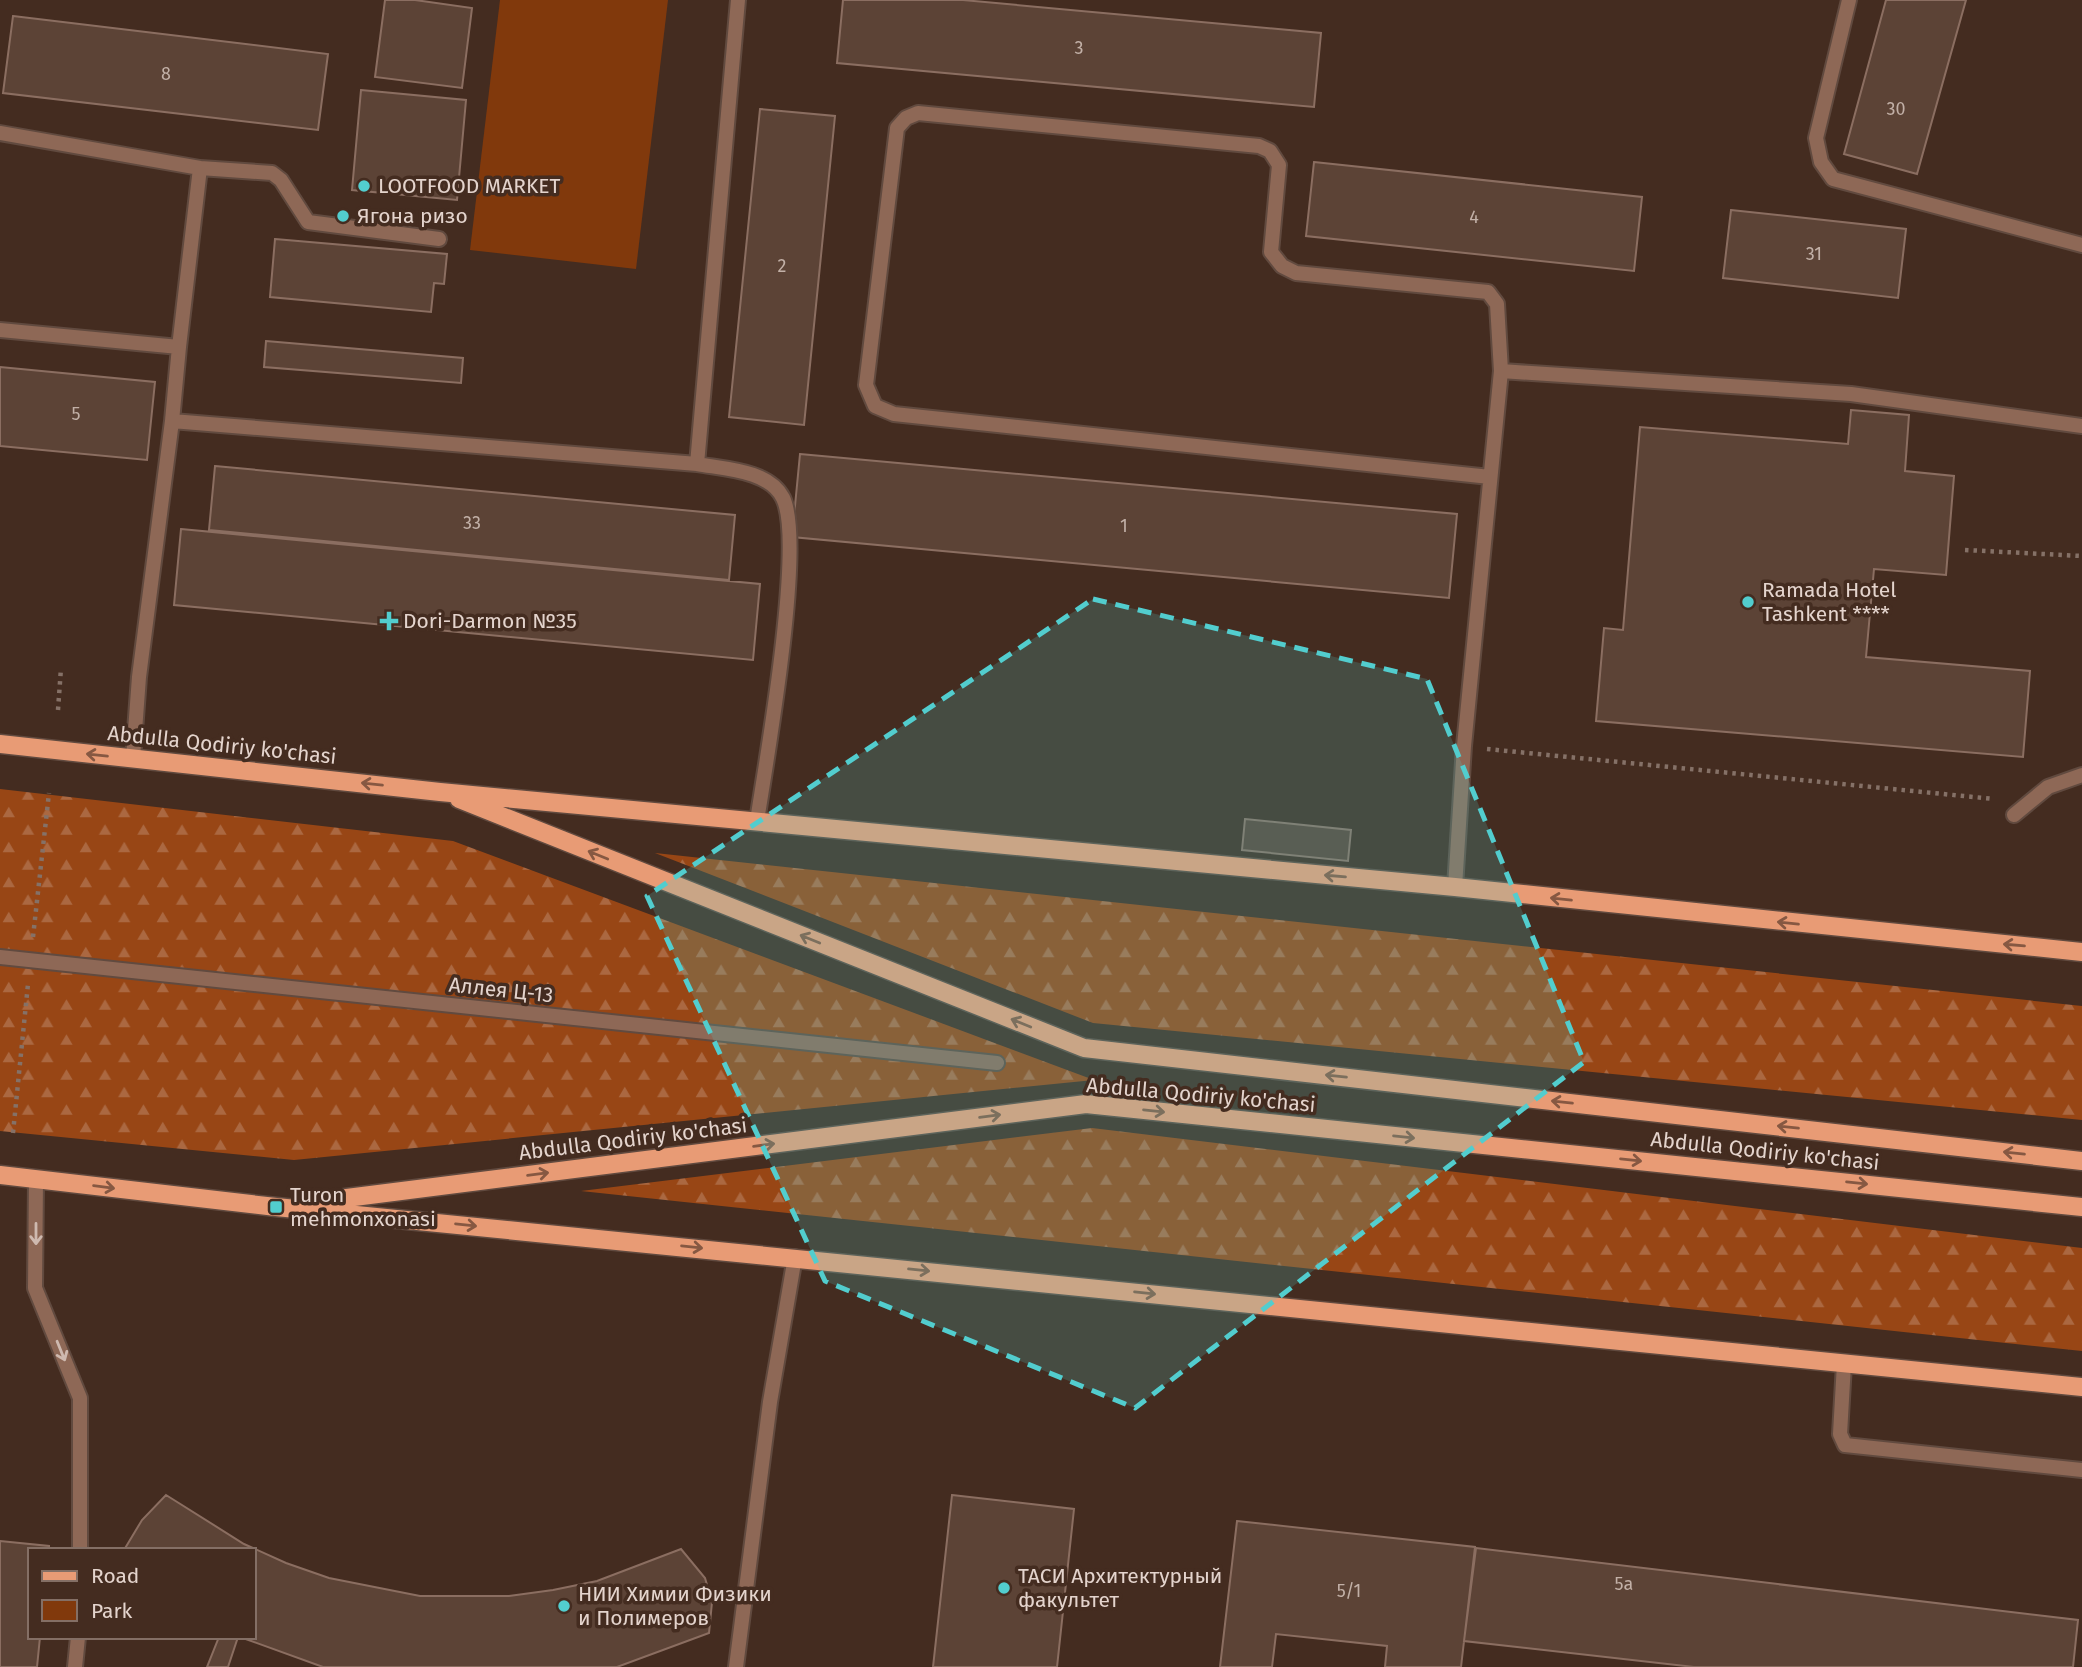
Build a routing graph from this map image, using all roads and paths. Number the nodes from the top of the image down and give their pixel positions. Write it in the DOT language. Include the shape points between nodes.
graph roads {
  1 [pos="738,0"];
  2 [pos="1849,0"];
  3 [pos="0,133"];
  4 [pos="200,168"];
  5 [pos="439,239"];
  6 [pos="2082,245"];
  7 [pos="0,330"];
  8 [pos="179,347"];
  9 [pos="1501,371"];
  10 [pos="172,421"];
  11 [pos="2082,426"];
  12 [pos="697,464"];
  13 [pos="1490,477"];
  14 [pos="1965,551"];
  15 [pos="2082,556"];
  16 [pos="61,668"];
  17 [pos="58,710"];
  18 [pos="0,744"];
  19 [pos="1464,746"];
  20 [pos="133,758"];
  21 [pos="2082,775"];
  22 [pos="440,792"];
  23 [pos="2026,803"];
  24 [pos="2014,815"];
  25 [pos="757,821"];
  26 [pos="1455,887"];
  27 [pos="2082,952"];
  28 [pos="0,957"];
  29 [pos="997,1063"];
  30 [pos="2082,1161"];
  31 [pos="0,1175"];
  32 [pos="36,1179"];
  33 [pos="2082,1206"];
  34 [pos="276,1207"];
  35 [pos="795,1257"];
  36 [pos="1844,1364"];
  37 [pos="2082,1387"];
  38 [pos="2082,1470"];
  39 [pos="79,1548"];
  40 [pos="78,1639"];
  41 [pos="75,1667"];
  42 [pos="736,1667"];
  1 -- 12 [label="street"];
  2 -- 6 [label="street" via="1816,138 1821,162 1833,179"];
  3 -- 4 [label="street"];
  4 -- 5 [label="street" via="272,173 308,222"];
  4 -- 8 [label="street"];
  7 -- 8 [label="street"];
  8 -- 10 [label="street"];
  9 -- 11 [label="street" via="1851,394"];
  9 -- 13 [label="street"];
  9 -- 13 [label="street" via="1497,304 1488,292 1296,273 1282,266 1271,253 1279,165 1270,151 1259,146 918,113 897,128 866,385 875,406 894,414"];
  10 -- 12 [label="street"];
  10 -- 20 [label="street"];
  12 -- 25 [label="street" via="760,476 783,498 791,551"];
  13 -- 19 [label="street"];
  14 -- 15 [label="path"];
  16 -- 17 [label="path"];
  20 -- 18 [label="main road, Abdulla Qodiriy ko'chasi, one-way"];
  19 -- 23 [label="path"];
  19 -- 26 [label="street"];
  22 -- 20 [label="main road, Abdulla Qodiriy ko'chasi, one-way"];
  21 -- 23 [label="street" via="2048,788"];
  22 -- 25 [label="main road, Abdulla Qodiriy ko'chasi"];
  30 -- 22 [label="main road, Abdulla Qodiriy ko'chasi, one-way" via="1084,1048"];
  23 -- 24 [label="street"];
  26 -- 25 [label="main road, Abdulla Qodiriy ko'chasi, one-way"];
  27 -- 26 [label="main road, Abdulla Qodiriy ko'chasi, one-way"];
  28 -- 29 [label="street, Аллея Ц-13"];
  31 -- 32 [label="main road, Abdulla Qodiriy ko'chasi"];
  32 -- 34 [label="main road, Abdulla Qodiriy ko'chasi, one-way"];
  32 -- 39 [label="street, one-way" via="35,1288 80,1398"];
  34 -- 33 [label="main road, Abdulla Qodiriy ko'chasi, one-way" via="1086,1104"];
  34 -- 35 [label="main road, Abdulla Qodiriy ko'chasi, one-way"];
  35 -- 36 [label="main road, Abdulla Qodiriy ko'chasi, one-way"];
  35 -- 42 [label="street" via="770,1402"];
  36 -- 37 [label="main road, Abdulla Qodiriy ko'chasi"];
  36 -- 38 [label="street" via="1840,1434 1845,1445"];
  40 -- 41 [label="street"];
}
